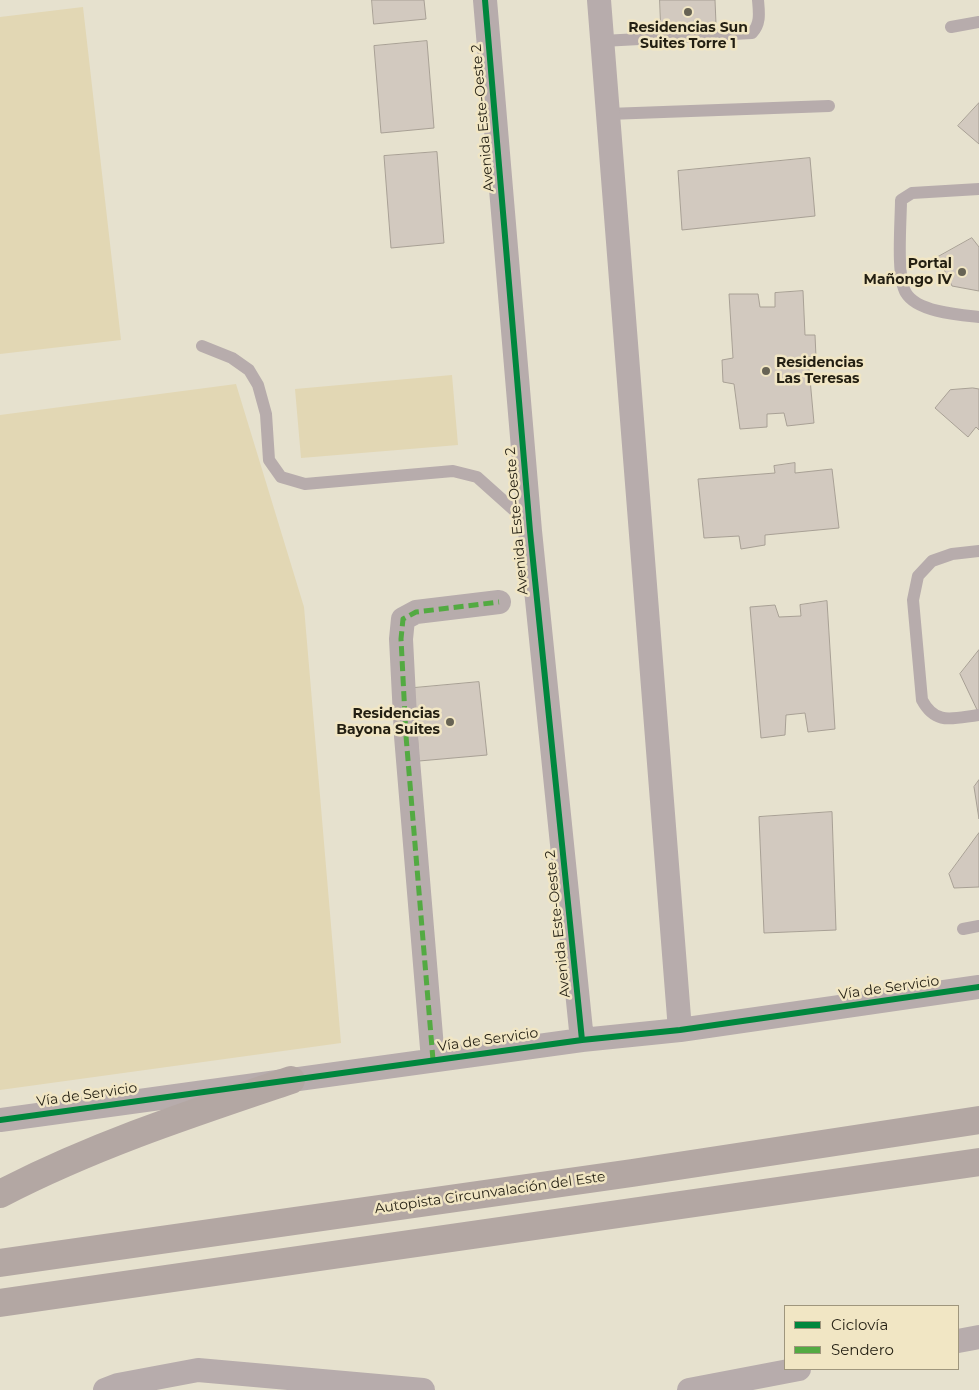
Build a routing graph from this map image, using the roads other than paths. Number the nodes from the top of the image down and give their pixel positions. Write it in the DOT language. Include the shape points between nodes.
graph roads {
  1 [pos="485,0"];
  2 [pos="599,0"];
  3 [pos="758,0"];
  4 [pos="979,22"];
  5 [pos="952,27"];
  6 [pos="602,41"];
  7 [pos="829,106"];
  8 [pos="608,114"];
  9 [pos="979,189"];
  10 [pos="979,317"];
  11 [pos="202,346"];
  12 [pos="530,531"];
  13 [pos="979,551"];
  14 [pos="498,602"];
  15 [pos="979,715"];
  16 [pos="979,926"];
  17 [pos="964,929"];
  18 [pos="979,986"];
  19 [pos="680,1030"];
  20 [pos="582,1040"];
  21 [pos="434,1060"];
  22 [pos="291,1080"];
  23 [pos="0,1120"];
  24 [pos="979,1120"];
  25 [pos="979,1162"];
  26 [pos="0,1194"];
  27 [pos="0,1263"];
  28 [pos="0,1303"];
  29 [pos="979,1337"];
  30 [pos="959,1341"];
  31 [pos="794,1370"];
  32 [pos="105,1390"];
  33 [pos="423,1390"];
  34 [pos="689,1390"];
  1 -- 12 [label="street, Avenida Este-Oeste 2"];
  2 -- 6 [label="street"];
  3 -- 6 [label="lane" via="759,18 757,28 752,32"];
  4 -- 5 [label="lane"];
  6 -- 8 [label="street"];
  7 -- 8 [label="lane"];
  8 -- 19 [label="street"];
  9 -- 10 [label="lane" via="912,193 901,200 901,276 907,294 942,313"];
  11 -- 12 [label="lane" via="232,358 249,370 258,385 266,414 269,460 281,477 305,484 453,471 477,477"];
  12 -- 20 [label="street, Avenida Este-Oeste 2"];
  13 -- 15 [label="lane" via="952,554 932,561 918,576 913,600 922,700 929,713 944,719"];
  14 -- 21 [label="street" via="416,612 403,619 401,639 406,736"];
  16 -- 17 [label="lane"];
  18 -- 19 [label="street, Vía de Servicio"];
  19 -- 20 [label="street, Vía de Servicio"];
  20 -- 21 [label="street, Vía de Servicio"];
  21 -- 22 [label="street, Vía de Servicio"];
  22 -- 23 [label="street, Vía de Servicio"];
  22 -- 26 [label="highway" via="142,1130 47,1170"];
  24 -- 27 [label="highway, Autopista Circunvalación del Este"];
  25 -- 28 [label="highway"];
  29 -- 30 [label="street"];
  31 -- 34 [label="street"];
  32 -- 33 [label="street" via="198,1370"];
}
